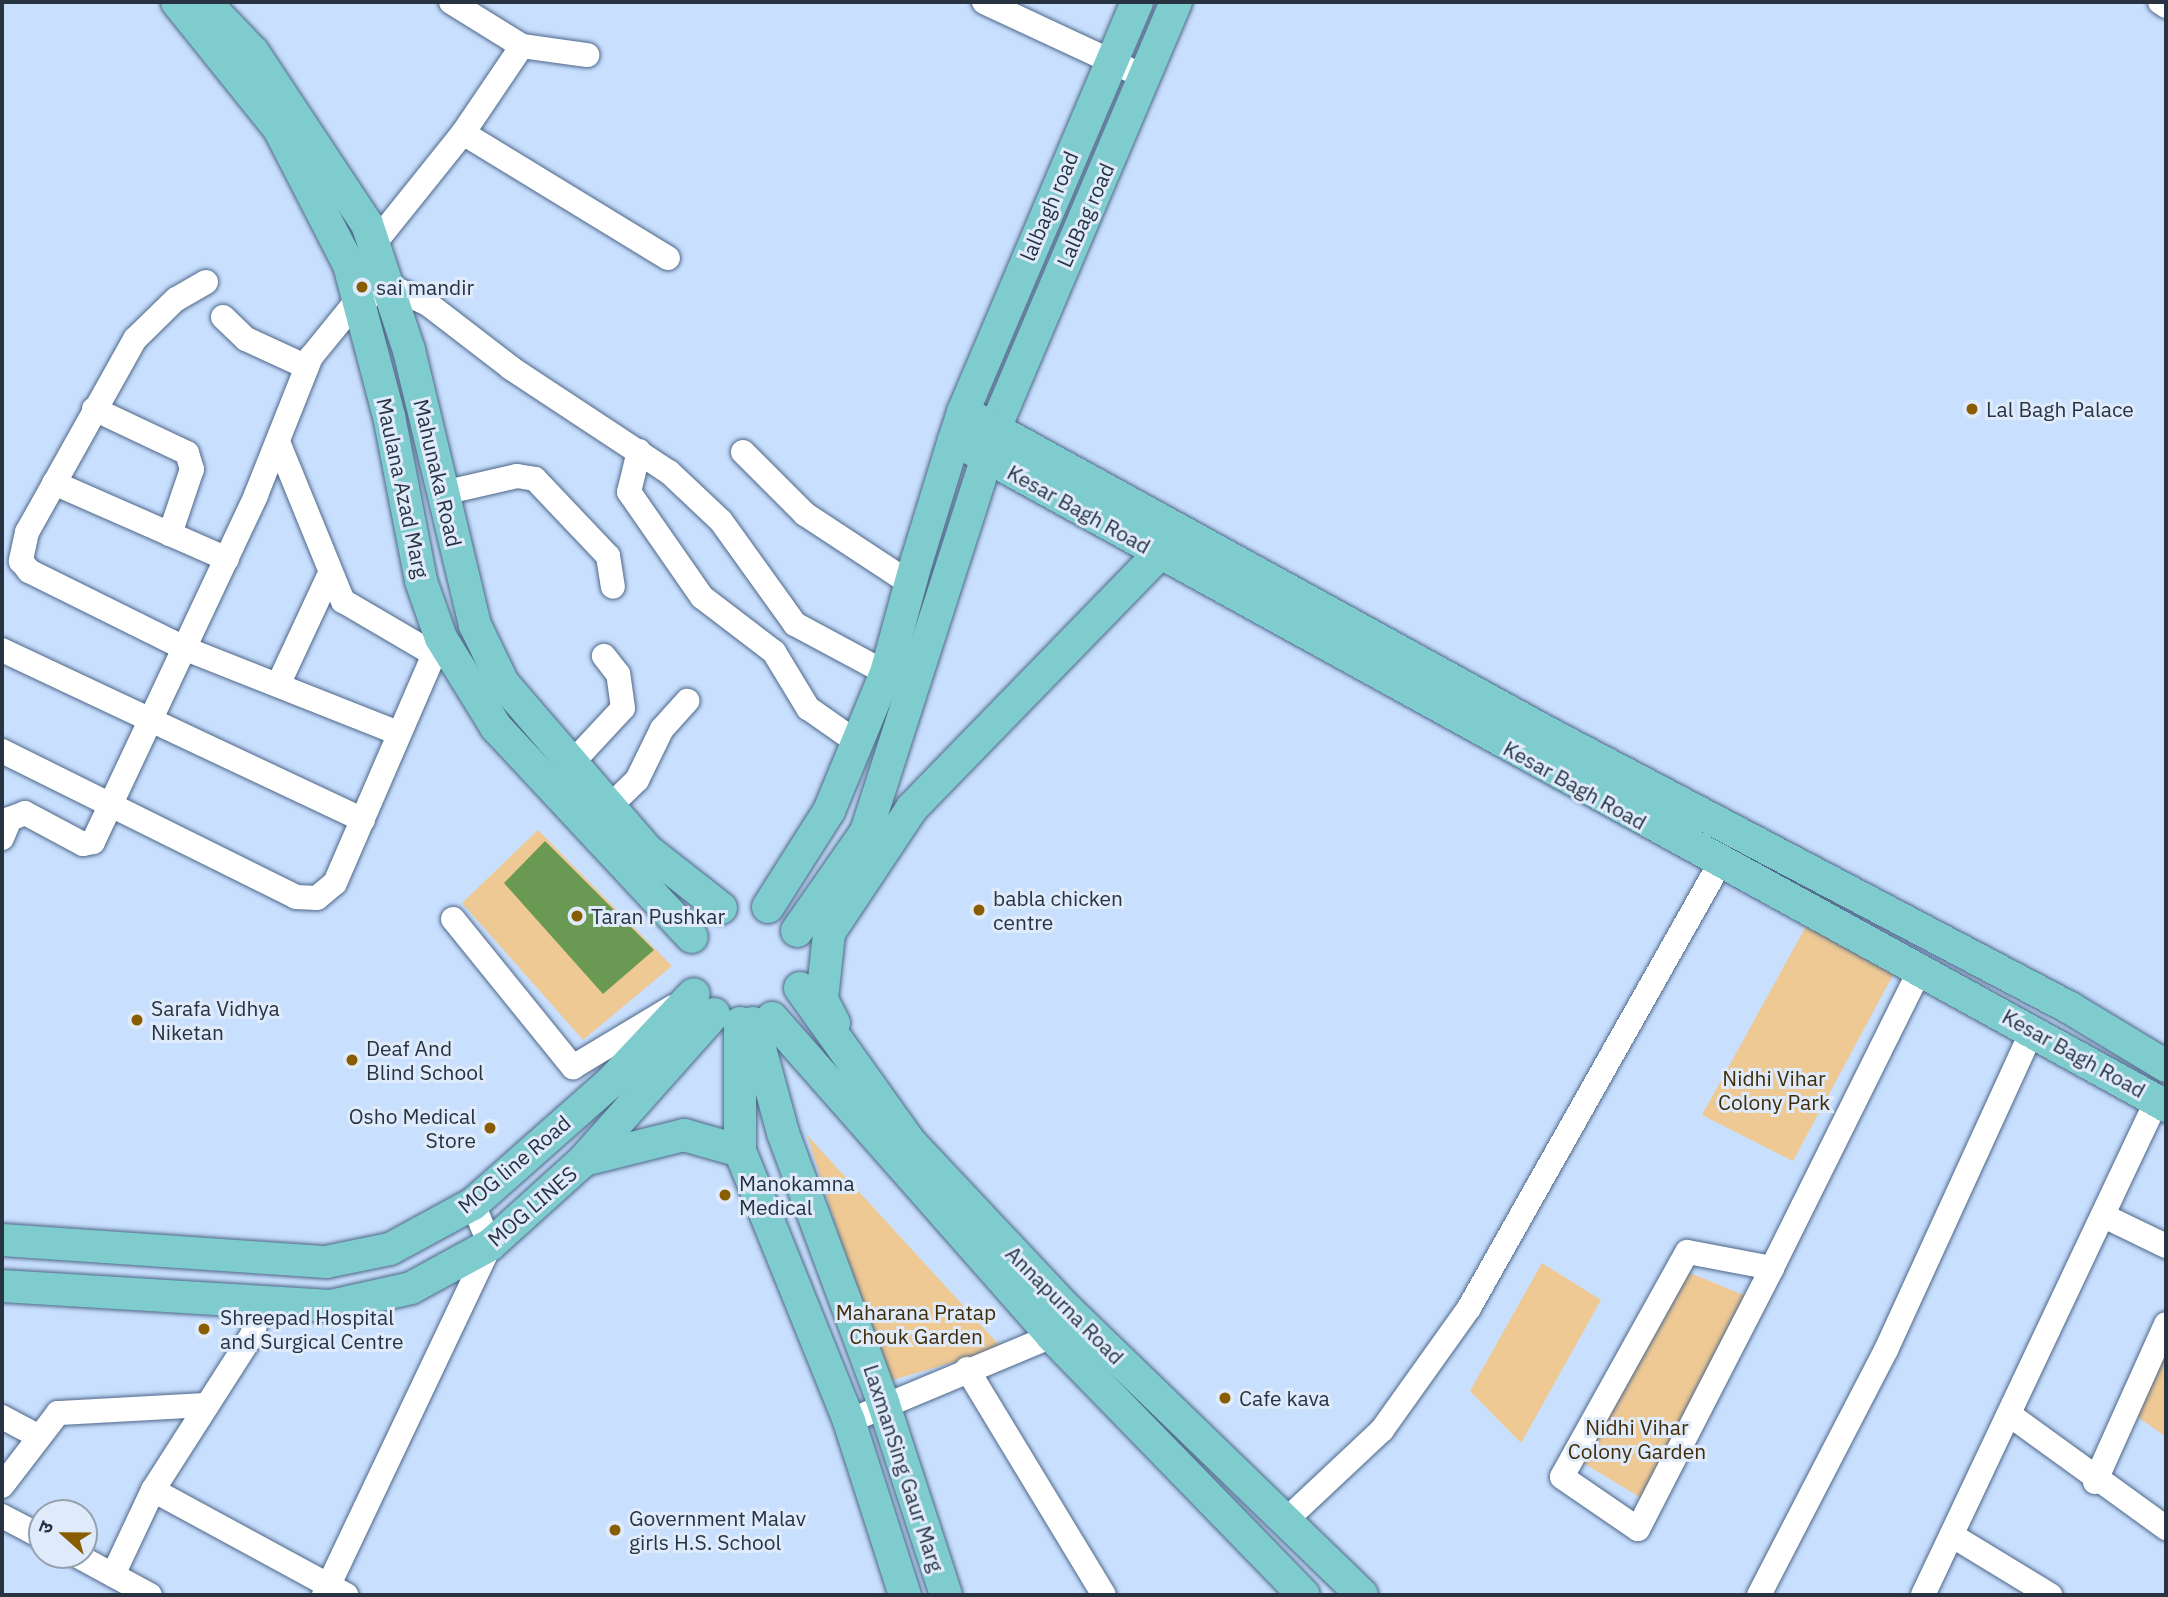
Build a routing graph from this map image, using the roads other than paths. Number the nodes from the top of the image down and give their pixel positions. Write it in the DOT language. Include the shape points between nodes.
graph roads {
  1 [pos="177,2"];
  2 [pos="205,2"];
  3 [pos="451,2"];
  4 [pos="984,2"];
  5 [pos="1137,2"];
  6 [pos="1176,2"];
  7 [pos="2160,2"];
  8 [pos="2166,6"];
  9 [pos="522,46"];
  10 [pos="587,55"];
  11 [pos="1112,61"];
  12 [pos="1145,77"];
  13 [pos="463,133"];
  14 [pos="374,244"];
  15 [pos="668,258"];
  16 [pos="206,282"];
  17 [pos="388,285"];
  18 [pos="359,303"];
  19 [pos="223,317"];
  20 [pos="307,367"];
  21 [pos="94,409"];
  22 [pos="959,426"];
  23 [pos="278,442"];
  24 [pos="991,443"];
  25 [pos="639,451"];
  26 [pos="743,452"];
  27 [pos="54,484"];
  28 [pos="443,493"];
  29 [pos="170,534"];
  30 [pos="1158,554"];
  31 [pos="227,559"];
  32 [pos="328,578"];
  33 [pos="911,584"];
  34 [pos="613,587"];
  35 [pos="437,646"];
  36 [pos="186,649"];
  37 [pos="2,650"];
  38 [pos="604,656"];
  39 [pos="886,673"];
  40 [pos="278,685"];
  41 [pos="687,701"];
  42 [pos="150,723"];
  43 [pos="396,732"];
  44 [pos="1548,733"];
  45 [pos="858,743"];
  46 [pos="2,751"];
  47 [pos="1531,761"];
  48 [pos="571,764"];
  49 [pos="111,808"];
  50 [pos="912,808"];
  51 [pos="599,817"];
  52 [pos="362,820"];
  53 [pos="866,832"];
  54 [pos="2,838"];
  55 [pos="1720,865"];
  56 [pos="768,907"];
  57 [pos="721,908"];
  58 [pos="453,919"];
  59 [pos="797,931"];
  60 [pos="692,937"];
  61 [pos="1920,970"];
  62 [pos="800,988"];
  63 [pos="735,1014"];
  64 [pos="2033,1029"];
  65 [pos="846,1048"];
  66 [pos="2166,1066"];
  67 [pos="2162,1103"];
  68 [pos="740,1151"];
  69 [pos="583,1161"];
  70 [pos="473,1204"];
  71 [pos="2106,1217"];
  72 [pos="2,1240"];
  73 [pos="490,1245"];
  74 [pos="2166,1247"];
  75 [pos="1772,1268"];
  76 [pos="2,1286"];
  77 [pos="262,1303"];
  78 [pos="2166,1324"];
  79 [pos="1052,1336"];
  80 [pos="967,1369"];
  81 [pos="883,1402"];
  82 [pos="207,1405"];
  83 [pos="2010,1415"];
  84 [pos="2,1417"];
  85 [pos="849,1420"];
  86 [pos="37,1436"];
  87 [pos="2095,1482"];
  88 [pos="2,1486"];
  89 [pos="153,1490"];
  90 [pos="2,1516"];
  91 [pos="1285,1521"];
  92 [pos="2166,1528"];
  93 [pos="28,1530"];
  94 [pos="1953,1536"];
  95 [pos="98,1567"];
  96 [pos="113,1575"];
  97 [pos="333,1592"];
  98 [pos="150,1595"];
  99 [pos="905,1595"];
  100 [pos="946,1595"];
  101 [pos="1104,1595"];
  102 [pos="1304,1595"];
  103 [pos="1362,1595"];
  104 [pos="1759,1595"];
  105 [pos="1923,1595"];
  106 [pos="2050,1595"];
  1 -- 18 [label="main road, Maulana Azad Marg" via="279,129 343,251"];
  2 -- 14 [label="main road, Mahunaka Road" via="253,52"];
  3 -- 9 [label="street"];
  4 -- 11 [label="street"];
  5 -- 11 [label="main road, lalbagh road"];
  6 -- 12 [label="main road, LalBag road"];
  7 -- 8 [label="street"];
  9 -- 10 [label="street"];
  9 -- 13 [label="street"];
  11 -- 12 [label="street"];
  11 -- 22 [label="main road, lalbagh road"];
  12 -- 24 [label="main road, LalBag road"];
  13 -- 14 [label="street"];
  13 -- 15 [label="street"];
  14 -- 17 [label="main road, Mahunaka Road"];
  16 -- 21 [label="street" via="152,320"];
  17 -- 18 [label="street"];
  17 -- 25 [label="street" via="428,304 511,368"];
  17 -- 28 [label="main road, Mahunaka Road"];
  18 -- 20 [label="street" via="327,331"];
  18 -- 35 [label="main road, Maulana Azad Marg"];
  19 -- 20 [label="street" via="246,339"];
  20 -- 23 [label="street"];
  21 -- 27 [label="street"];
  21 -- 29 [label="street" via="187,453 192,469"];
  22 -- 24 [label="main road"];
  22 -- 33 [label="main road, lalbagh road"];
  23 -- 31 [label="street"];
  23 -- 32 [label="street" via="303,492"];
  24 -- 30 [label="main road, Kesar Bagh Road"];
  24 -- 44 [label="main road, Kesar Bagh Road"];
  24 -- 53 [label="main road, LalBag road" via="932,614 883,788"];
  25 -- 39 [label="street" via="709,507 805,633"];
  25 -- 45 [label="street" via="629,492 702,597 774,652 808,708"];
  26 -- 33 [label="street" via="805,514"];
  27 -- 29 [label="street"];
  27 -- 36 [label="street" via="20,553 29,571"];
  28 -- 34 [label="street" via="517,476 536,479 608,556"];
  28 -- 48 [label="main road, Mahunaka Road" via="475,625 503,683"];
  29 -- 31 [label="street"];
  30 -- 47 [label="main road, Kesar Bagh Road"];
  30 -- 50 [label="main road"];
  31 -- 36 [label="street"];
  32 -- 35 [label="street" via="363,617"];
  32 -- 40 [label="street"];
  33 -- 39 [label="main road, lalbagh road"];
  35 -- 43 [label="street"];
  35 -- 51 [label="main road, Maulana Azad Marg" via="496,727"];
  36 -- 40 [label="street"];
  36 -- 42 [label="street"];
  37 -- 42 [label="street"];
  38 -- 48 [label="street" via="618,674 623,708"];
  39 -- 45 [label="main road, lalbagh road" via="862,719"];
  40 -- 43 [label="street"];
  41 -- 51 [label="street" via="662,729 637,780"];
  42 -- 49 [label="street"];
  42 -- 52 [label="street"];
  43 -- 52 [label="street"];
  44 -- 47 [label="street"];
  44 -- 66 [label="main road, Kesar Bagh Road" via="2058,1001"];
  45 -- 56 [label="main road" via="829,811"];
  46 -- 49 [label="street"];
  47 -- 55 [label="main road, Kesar Bagh Road"];
  48 -- 51 [label="main road, Mahunaka Road"];
  49 -- 52 [label="street" via="305,899 327,894"];
  49 -- 54 [label="street" via="93,842 83,844 25,813 10,819"];
  50 -- 53 [label="main road"];
  50 -- 65 [label="main road" via="829,933 821,999"];
  51 -- 57 [label="main road, Mahunaka Road"];
  51 -- 60 [label="main road, Maulana Azad Marg"];
  53 -- 59 [label="main road"];
  55 -- 61 [label="main road, Kesar Bagh Road" via="1796,898"];
  55 -- 91 [label="street" via="1469,1308 1382,1430"];
  56 -- 57 [label="main road"];
  56 -- 59 [label="main road"];
  57 -- 60 [label="main road"];
  58 -- 63 [label="street" via="573,1067"];
  59 -- 62 [label="main road" via="806,969"];
  60 -- 63 [label="main road" via="687,976"];
  61 -- 64 [label="main road, Kesar Bagh Road"];
  61 -- 75 [label="street"];
  62 -- 63 [label="main road"];
  62 -- 65 [label="main road, Annapurna Road"];
  63 -- 68 [label="main road, LaxmanSing Gaur Marg"];
  63 -- 69 [label="main road, MOG LINES"];
  63 -- 70 [label="main road, MOG line Road" via="610,1083"];
  63 -- 79 [label="main road, Annapurna Road"];
  63 -- 81 [label="main road, LaxmanSing Gaur Marg"];
  64 -- 67 [label="main road, Kesar Bagh Road"];
  64 -- 104 [label="street" via="1886,1350"];
  65 -- 91 [label="main road, Annapurna Road" via="918,1151 1040,1282"];
  67 -- 71 [label="street"];
  68 -- 69 [label="main road" via="708,1138 675,1136"];
  68 -- 85 [label="main road, LaxmanSing Gaur Marg"];
  69 -- 73 [label="main road, MOG LINES"];
  70 -- 72 [label="main road, MOG line Road" via="390,1249 326,1262"];
  70 -- 73 [label="street"];
  71 -- 74 [label="street"];
  71 -- 83 [label="street"];
  73 -- 77 [label="main road, MOG LINES" via="411,1287 330,1306"];
  73 -- 97 [label="street"];
  75 -- 75 [label="street" via="1687,1252 1562,1477 1638,1529"];
  76 -- 77 [label="main road, MOG LINES"];
  77 -- 82 [label="street" via="252,1335"];
  78 -- 87 [label="street"];
  79 -- 80 [label="street"];
  79 -- 102 [label="main road, Annapurna Road"];
  80 -- 81 [label="street"];
  80 -- 101 [label="street"];
  81 -- 85 [label="street"];
  81 -- 100 [label="main road, LaxmanSing Gaur Marg"];
  82 -- 86 [label="street" via="70,1410"];
  82 -- 89 [label="street"];
  83 -- 87 [label="street"];
  83 -- 94 [label="street"];
  84 -- 86 [label="street"];
  85 -- 99 [label="main road, LaxmanSing Gaur Marg"];
  86 -- 88 [label="street"];
  87 -- 92 [label="street"];
  89 -- 96 [label="street"];
  89 -- 97 [label="street"];
  90 -- 93 [label="street"];
  91 -- 103 [label="main road, Annapurna Road"];
  94 -- 105 [label="street"];
  94 -- 106 [label="street"];
  95 -- 96 [label="street"];
  96 -- 98 [label="street"];
}
